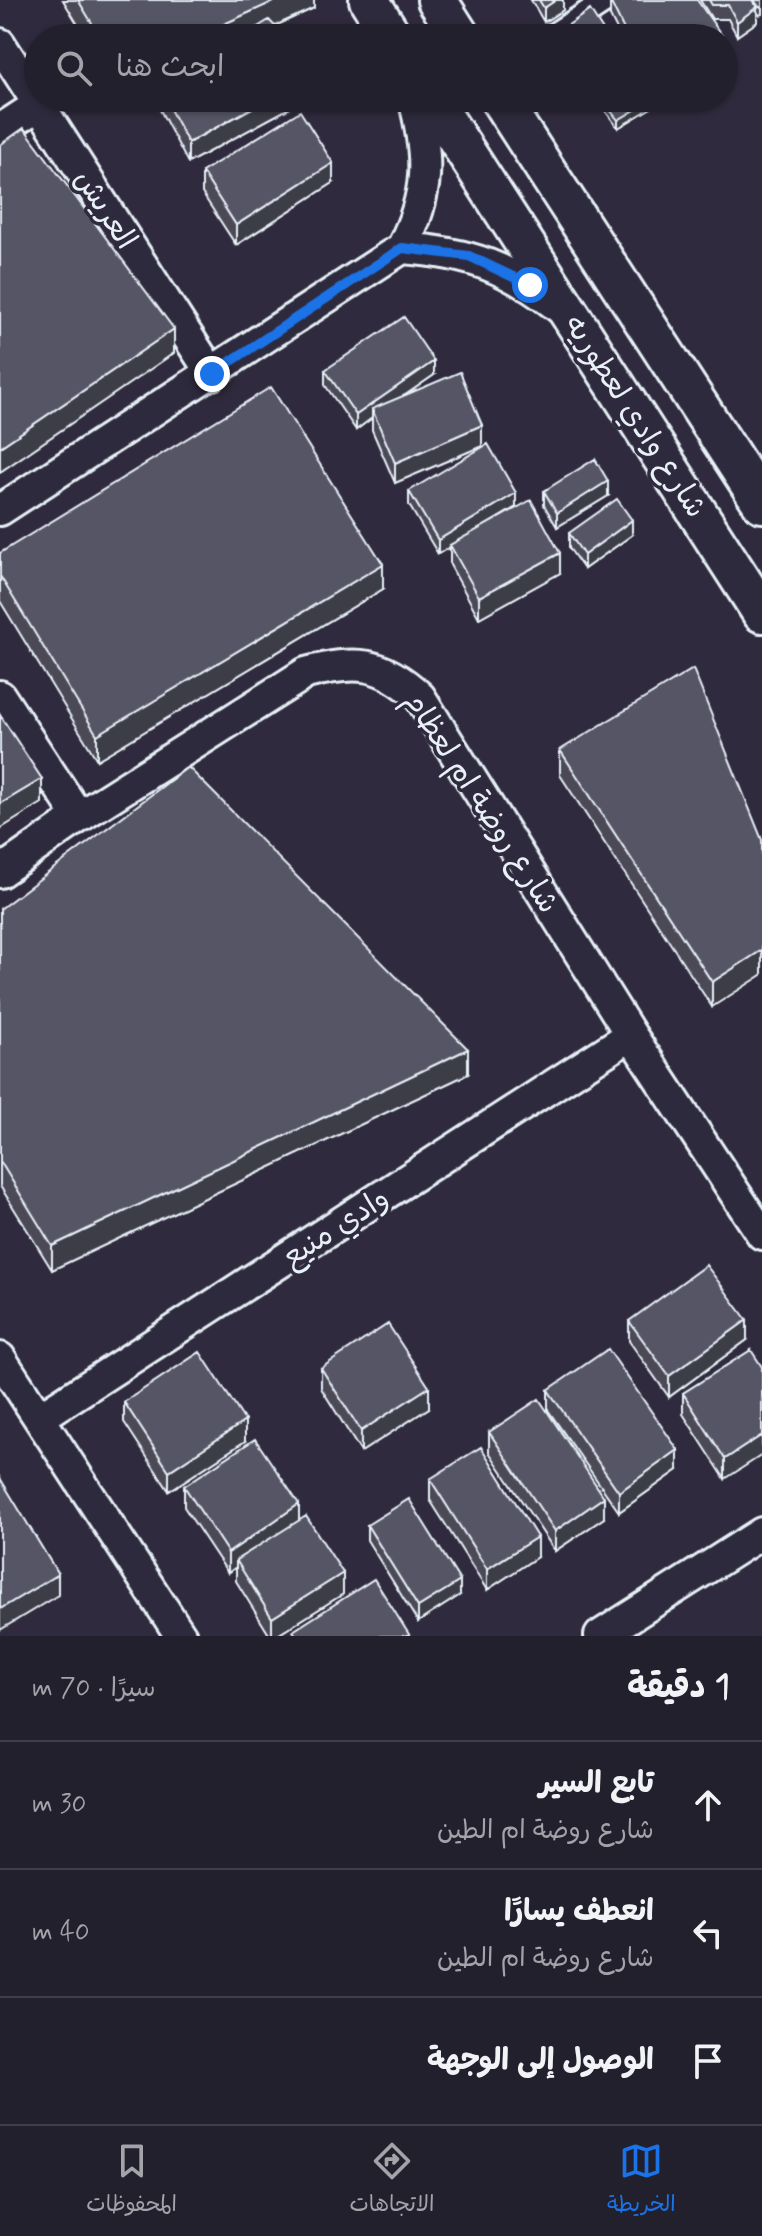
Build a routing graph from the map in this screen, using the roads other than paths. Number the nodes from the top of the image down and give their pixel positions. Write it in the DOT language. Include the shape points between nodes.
graph roads {
  1 [pos="369,0"];
  2 [pos="437,0"];
  3 [pos="607,0"];
  4 [pos="384,24"];
  5 [pos="452,24"];
  6 [pos="570,24"];
  7 [pos="0,44"];
  8 [pos="24,83"];
  9 [pos="27,112"];
  10 [pos="43,112"];
  11 [pos="417,112"];
  12 [pos="440,112"];
  13 [pos="508,112"];
  14 [pos="0,130"];
  15 [pos="402,248"];
  16 [pos="572,317"];
  17 [pos="212,374"];
  18 [pos="762,503"];
  19 [pos="0,510"];
  20 [pos="762,613"];
  21 [pos="0,696"];
  22 [pos="79,817"];
  23 [pos="0,872"];
  24 [pos="631,1035"];
  25 [pos="762,1234"];
  26 [pos="0,1358"];
  27 [pos="39,1418"];
  28 [pos="762,1533"];
  29 [pos="169,1632"];
  30 [pos="600,1636"];
  1 -- 4 [label="street"];
  2 -- 5 [label="street"];
  3 -- 6 [label="street"];
  7 -- 8 [label="street, العريش"];
  9 -- 14 [label="street"];
  10 -- 17 [label="street, العريش"];
  11 -- 15 [label="street" via="425,154 424,189"];
  12 -- 16 [label="street, شارع وادي لعطوريه"];
  13 -- 18 [label="street, شارع وادي لعطوريه"];
  15 -- 16 [label="street" via="469,256 500,267"];
  15 -- 17 [label="street"];
  16 -- 20 [label="street, شارع وادي لعطوريه"];
  17 -- 19 [label="street"];
  21 -- 22 [label="street"];
  22 -- 23 [label="street, شارع روضة ام لعظام"];
  22 -- 24 [label="street, شارع روضة ام لعظام" via="306,673 368,665 396,675 420,697"];
  24 -- 25 [label="street, شارع روضة ام لعظام"];
  24 -- 27 [label="street, وادي منيع"];
  26 -- 27 [label="street"];
  27 -- 29 [label="street"];
  28 -- 30 [label="street"];
}
